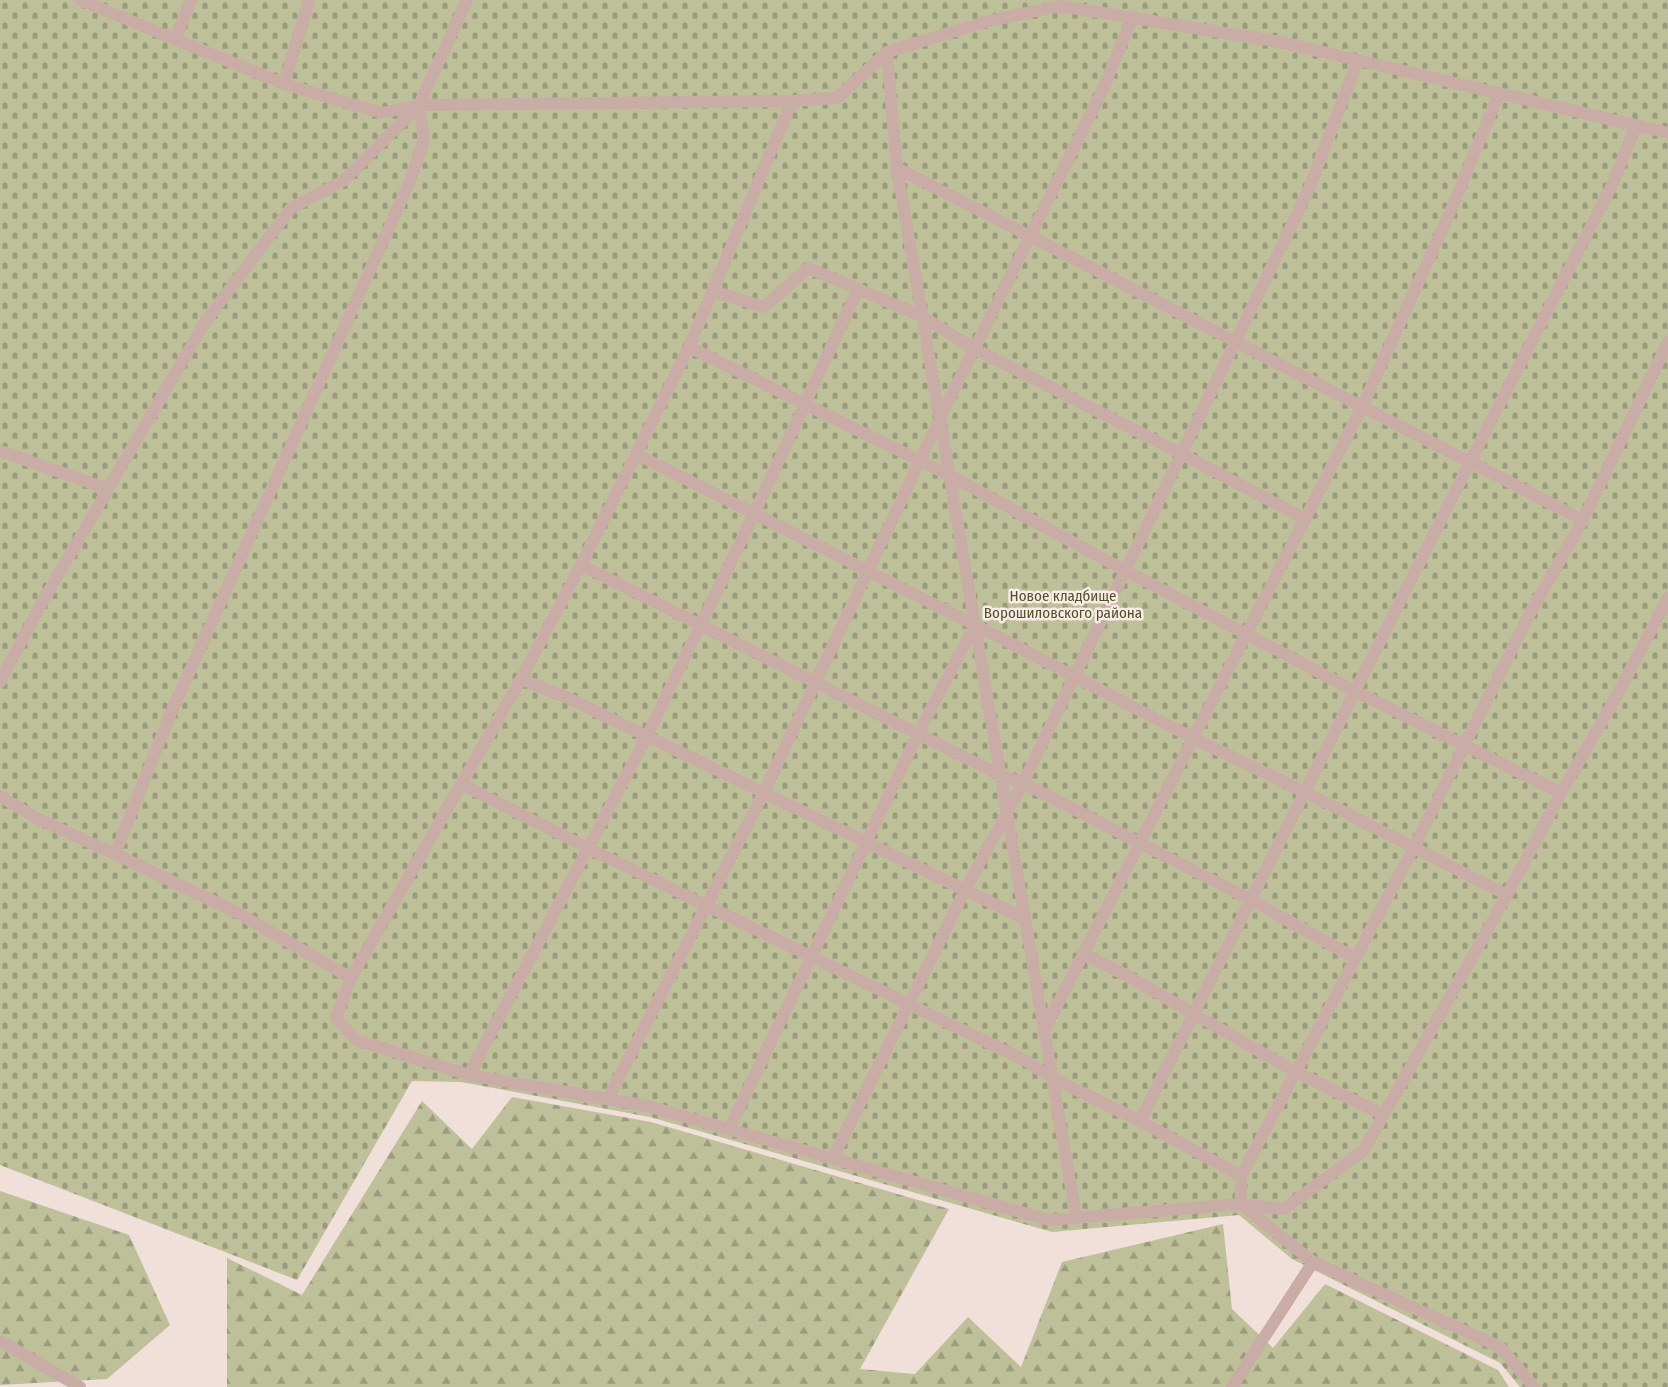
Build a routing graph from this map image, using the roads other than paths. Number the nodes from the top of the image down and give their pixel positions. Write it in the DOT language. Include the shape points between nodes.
graph roads {
  1 [pos="80,0"];
  2 [pos="191,0"];
  3 [pos="309,0"];
  4 [pos="467,0"];
  5 [pos="1132,18"];
  6 [pos="176,39"];
  7 [pos="887,52"];
  8 [pos="1358,60"];
  9 [pos="284,84"];
  10 [pos="1499,93"];
  11 [pos="792,101"];
  12 [pos="419,105"];
  13 [pos="1636,125"];
  14 [pos="1668,133"];
  15 [pos="897,168"];
  16 [pos="1029,236"];
  17 [pos="858,289"];
  18 [pos="712,292"];
  19 [pos="923,317"];
  20 [pos="1668,342"];
  21 [pos="1237,343"];
  22 [pos="689,347"];
  23 [pos="974,348"];
  24 [pos="806,404"];
  25 [pos="1362,407"];
  26 [pos="940,418"];
  27 [pos="0,451"];
  28 [pos="636,454"];
  29 [pos="1182,454"];
  30 [pos="920,461"];
  31 [pos="1470,462"];
  32 [pos="949,475"];
  33 [pos="108,489"];
  34 [pos="754,514"];
  35 [pos="1305,519"];
  36 [pos="1582,520"];
  37 [pos="582,565"];
  38 [pos="868,571"];
  39 [pos="1126,571"];
  40 [pos="1668,598"];
  41 [pos="700,625"];
  42 [pos="975,625"];
  43 [pos="1247,634"];
  44 [pos="1074,677"];
  45 [pos="521,678"];
  46 [pos="0,682"];
  47 [pos="816,683"];
  48 [pos="1356,691"];
  49 [pos="918,734"];
  50 [pos="647,736"];
  51 [pos="1193,738"];
  52 [pos="1464,744"];
  53 [pos="1000,776"];
  54 [pos="1023,783"];
  55 [pos="461,784"];
  56 [pos="764,792"];
  57 [pos="1305,792"];
  58 [pos="1561,793"];
  59 [pos="0,796"];
  60 [pos="1007,813"];
  61 [pos="866,842"];
  62 [pos="1139,843"];
  63 [pos="1414,847"];
  64 [pos="588,848"];
  65 [pos="115,854"];
  66 [pos="965,890"];
  67 [pos="1507,895"];
  68 [pos="1251,900"];
  69 [pos="707,904"];
  70 [pos="1025,919"];
  71 [pos="1083,954"];
  72 [pos="812,956"];
  73 [pos="1355,958"];
  74 [pos="351,978"];
  75 [pos="910,1004"];
  76 [pos="1194,1013"];
  77 [pos="1044,1031"];
  78 [pos="1296,1072"];
  79 [pos="469,1075"];
  80 [pos="1052,1078"];
  81 [pos="608,1099"];
  82 [pos="1384,1115"];
  83 [pos="1140,1121"];
  84 [pos="729,1129"];
  85 [pos="832,1158"];
  86 [pos="1241,1176"];
  87 [pos="1241,1204"];
  88 [pos="1076,1217"];
  89 [pos="1313,1262"];
  90 [pos="0,1341"];
  91 [pos="80,1387"];
  92 [pos="1232,1387"];
  93 [pos="1534,1387"];
  1 -- 6 [label="street"];
  2 -- 6 [label="street"];
  3 -- 9 [label="street"];
  4 -- 12 [label="street"];
  5 -- 7 [label="street" via="1060,6 988,21"];
  5 -- 8 [label="street" via="1280,42"];
  5 -- 16 [label="street" via="1104,87"];
  6 -- 9 [label="street"];
  7 -- 11 [label="street" via="837,98"];
  7 -- 15 [label="street"];
  8 -- 10 [label="street"];
  8 -- 21 [label="street" via="1308,191"];
  9 -- 12 [label="street" via="382,113"];
  10 -- 13 [label="street"];
  10 -- 25 [label="street" via="1452,208"];
  11 -- 12 [label="street"];
  11 -- 18 [label="street"];
  12 -- 33 [label="street" via="343,182 291,208 205,322"];
  12 -- 65 [label="street" via="424,140 410,181 174,706"];
  13 -- 14 [label="street"];
  13 -- 31 [label="street" via="1613,183"];
  15 -- 16 [label="street"];
  15 -- 19 [label="street"];
  16 -- 21 [label="street"];
  16 -- 23 [label="street"];
  17 -- 18 [label="street" via="808,268 764,307"];
  17 -- 19 [label="street"];
  17 -- 24 [label="street"];
  18 -- 22 [label="street"];
  19 -- 23 [label="street"];
  19 -- 26 [label="street"];
  20 -- 36 [label="street"];
  21 -- 25 [label="street"];
  21 -- 29 [label="street"];
  22 -- 24 [label="street"];
  22 -- 28 [label="street"];
  23 -- 26 [label="street"];
  23 -- 29 [label="street"];
  24 -- 30 [label="street"];
  24 -- 34 [label="street"];
  25 -- 31 [label="street"];
  25 -- 35 [label="street"];
  26 -- 30 [label="street"];
  26 -- 32 [label="street"];
  27 -- 33 [label="street"];
  28 -- 34 [label="street"];
  28 -- 37 [label="street"];
  29 -- 35 [label="street"];
  29 -- 39 [label="street"];
  30 -- 32 [label="street"];
  30 -- 38 [label="street"];
  31 -- 36 [label="street"];
  31 -- 48 [label="street"];
  32 -- 39 [label="street"];
  32 -- 42 [label="street"];
  33 -- 46 [label="street"];
  34 -- 38 [label="street"];
  34 -- 41 [label="street"];
  35 -- 43 [label="street"];
  36 -- 52 [label="street" via="1530,613"];
  37 -- 41 [label="street"];
  37 -- 45 [label="street"];
  38 -- 42 [label="street"];
  38 -- 47 [label="street"];
  39 -- 43 [label="street"];
  39 -- 44 [label="street"];
  40 -- 58 [label="street"];
  41 -- 47 [label="street"];
  41 -- 50 [label="street"];
  42 -- 44 [label="street"];
  42 -- 49 [label="street"];
  42 -- 53 [label="street"];
  43 -- 48 [label="street"];
  43 -- 51 [label="street"];
  44 -- 51 [label="street"];
  44 -- 54 [label="street"];
  45 -- 50 [label="street"];
  45 -- 55 [label="street"];
  47 -- 49 [label="street"];
  47 -- 56 [label="street"];
  48 -- 52 [label="street"];
  48 -- 57 [label="street"];
  49 -- 53 [label="street"];
  49 -- 61 [label="street"];
  50 -- 56 [label="street"];
  50 -- 64 [label="street"];
  51 -- 57 [label="street"];
  51 -- 62 [label="street"];
  52 -- 58 [label="street"];
  52 -- 63 [label="street"];
  53 -- 54 [label="street"];
  53 -- 60 [label="street"];
  54 -- 60 [label="street"];
  54 -- 62 [label="street"];
  55 -- 64 [label="street"];
  55 -- 74 [label="street"];
  56 -- 61 [label="street"];
  56 -- 69 [label="street"];
  57 -- 63 [label="street"];
  57 -- 68 [label="street"];
  58 -- 67 [label="street"];
  59 -- 65 [label="street" via="36,818"];
  60 -- 66 [label="street"];
  60 -- 70 [label="street"];
  61 -- 66 [label="street"];
  61 -- 72 [label="street"];
  62 -- 68 [label="street"];
  62 -- 71 [label="street"];
  63 -- 67 [label="street"];
  63 -- 73 [label="street"];
  64 -- 69 [label="street"];
  64 -- 79 [label="street"];
  65 -- 74 [label="street" via="236,912"];
  66 -- 70 [label="street"];
  66 -- 75 [label="street"];
  67 -- 82 [label="street"];
  68 -- 73 [label="street"];
  68 -- 76 [label="street"];
  69 -- 72 [label="street"];
  69 -- 81 [label="street"];
  70 -- 77 [label="street"];
  71 -- 76 [label="street"];
  71 -- 77 [label="street"];
  72 -- 75 [label="street"];
  72 -- 84 [label="street"];
  73 -- 78 [label="street"];
  74 -- 79 [label="street" via="336,1018 356,1040"];
  75 -- 80 [label="street" via="1026,1061"];
  75 -- 85 [label="street"];
  76 -- 78 [label="street"];
  76 -- 83 [label="street"];
  77 -- 80 [label="street"];
  78 -- 82 [label="street"];
  78 -- 86 [label="street"];
  79 -- 81 [label="street"];
  80 -- 83 [label="street"];
  80 -- 88 [label="street"];
  81 -- 84 [label="street" via="647,1106"];
  82 -- 87 [label="street" via="1364,1150 1284,1209"];
  83 -- 86 [label="street"];
  84 -- 85 [label="street"];
  85 -- 88 [label="street" via="1049,1220"];
  86 -- 87 [label="street"];
  87 -- 88 [label="street"];
  87 -- 89 [label="street"];
  89 -- 92 [label="street"];
  89 -- 93 [label="street" via="1500,1347"];
  90 -- 91 [label="street"];
}
